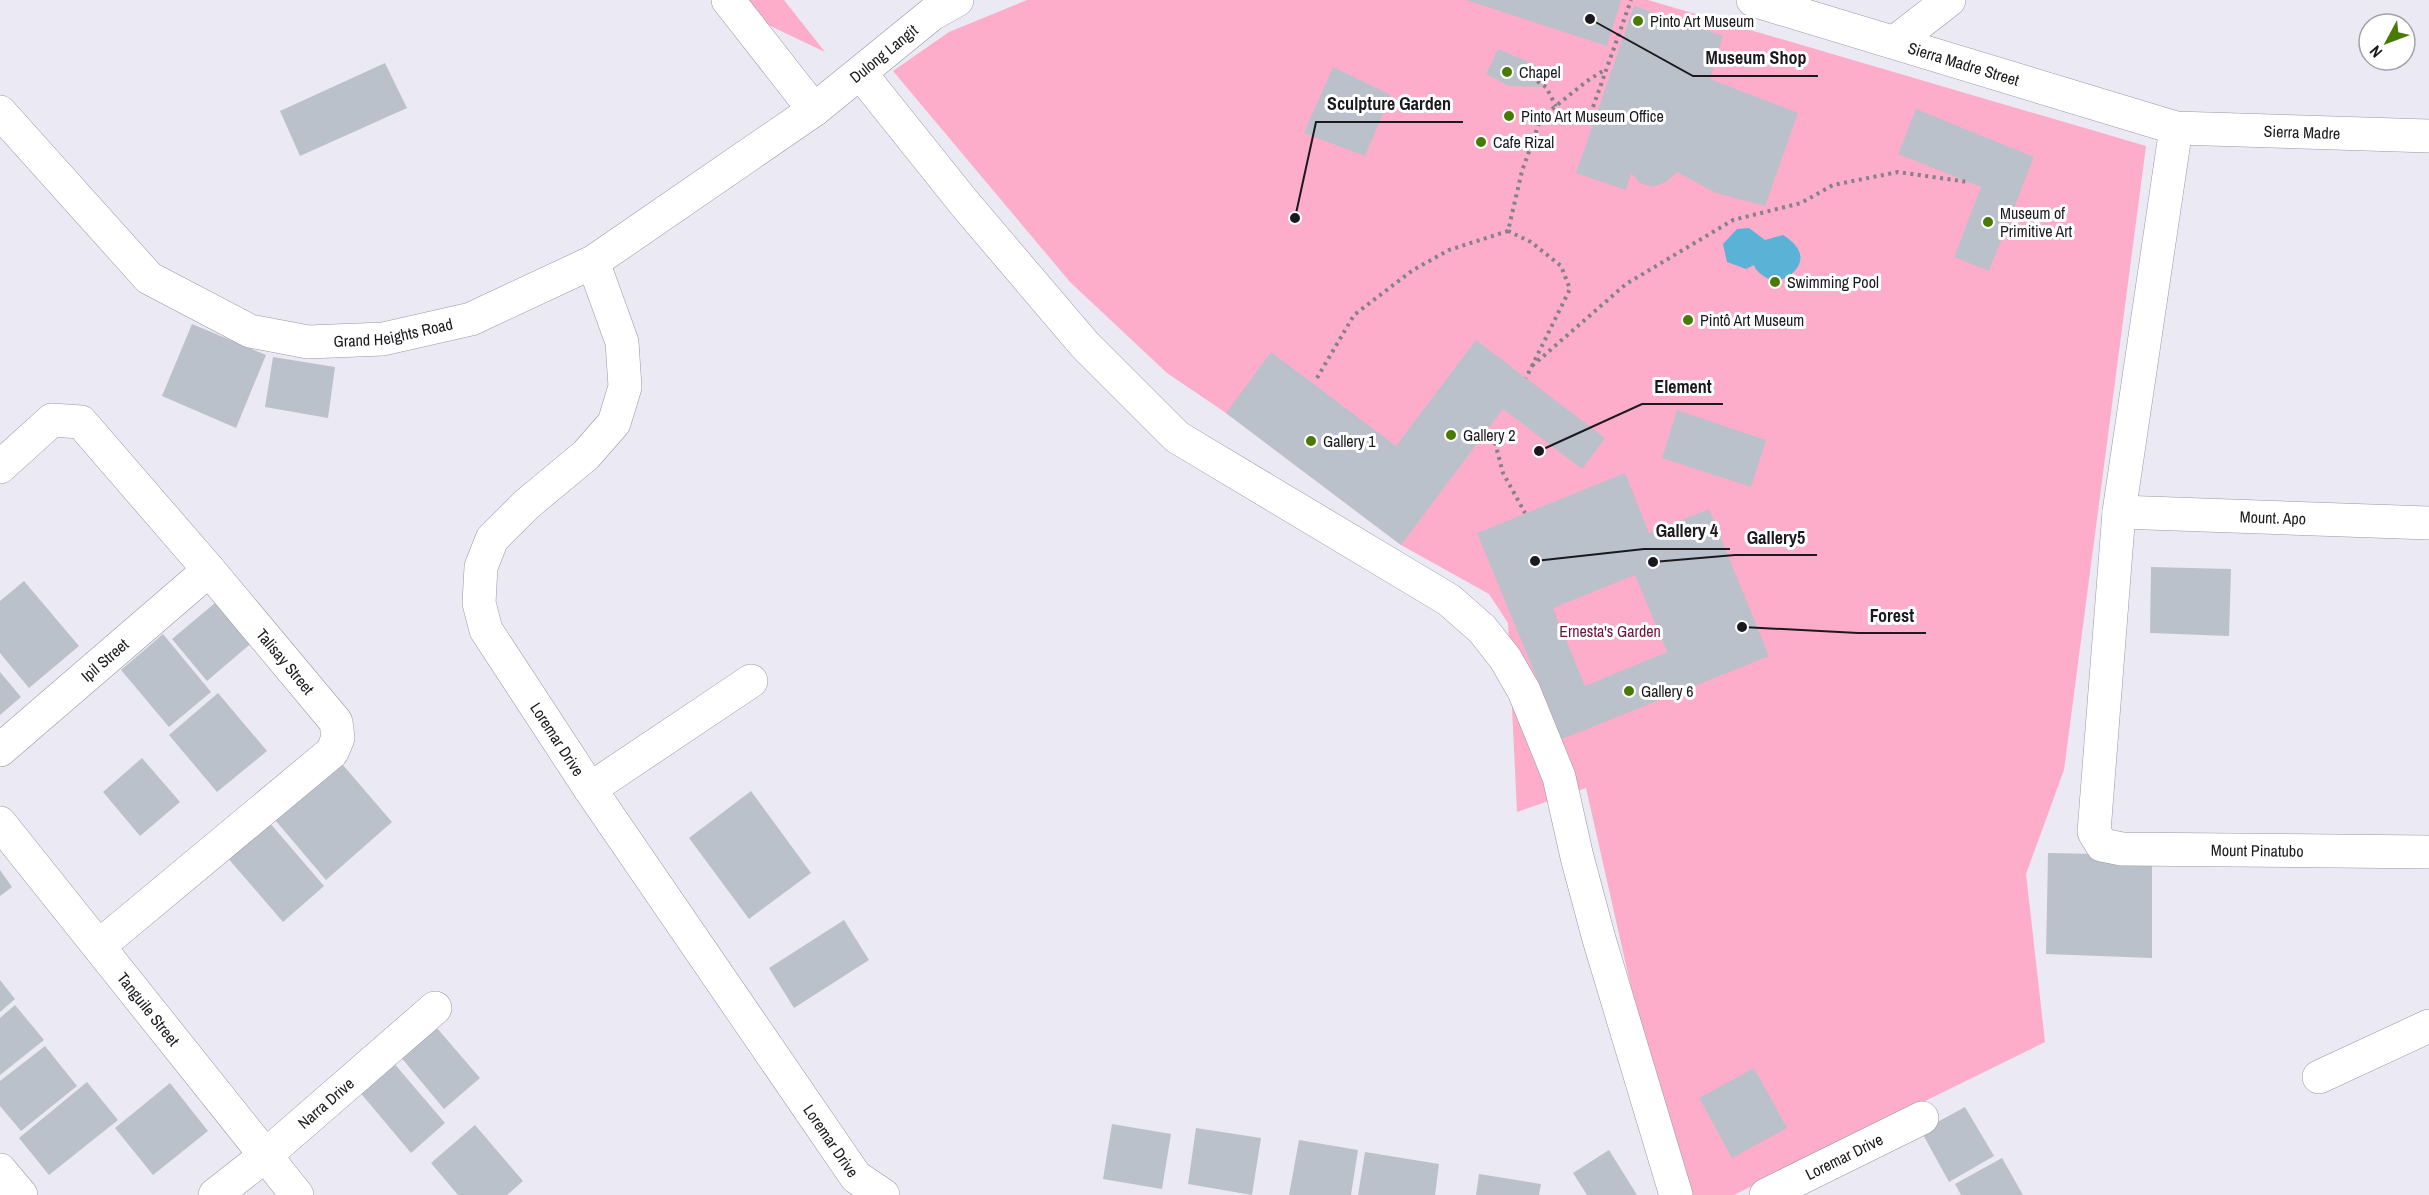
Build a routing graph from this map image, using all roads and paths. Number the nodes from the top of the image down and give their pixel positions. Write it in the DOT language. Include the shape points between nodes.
graph roads {
  1 [pos="728,0"];
  2 [pos="957,0"];
  3 [pos="1631,0"];
  4 [pos="1753,0"];
  5 [pos="1949,0"];
  6 [pos="1895,42"];
  7 [pos="1606,69"];
  8 [pos="861,74"];
  9 [pos="1531,77"];
  10 [pos="1556,106"];
  11 [pos="1593,107"];
  12 [pos="814,110"];
  13 [pos="0,112"];
  14 [pos="2176,128"];
  15 [pos="2429,136"];
  16 [pos="1968,182"];
  17 [pos="1508,231"];
  18 [pos="593,262"];
  19 [pos="1532,366"];
  20 [pos="1317,378"];
  21 [pos="1526,378"];
  22 [pos="1487,430"];
  23 [pos="0,467"];
  24 [pos="2119,512"];
  25 [pos="1525,513"];
  26 [pos="2429,523"];
  27 [pos="209,570"];
  28 [pos="751,681"];
  29 [pos="0,750"];
  30 [pos="590,789"];
  31 [pos="0,823"];
  32 [pos="2429,852"];
  33 [pos="99,946"];
  34 [pos="435,1008"];
  35 [pos="2429,1026"];
  36 [pos="2319,1077"];
  37 [pos="1922,1118"];
  38 [pos="266,1155"];
  39 [pos="0,1170"];
  40 [pos="21,1195"];
  41 [pos="215,1195"];
  42 [pos="297,1195"];
  43 [pos="883,1195"];
  44 [pos="1676,1195"];
  45 [pos="1766,1195"];
  1 -- 12 [label="street"];
  2 -- 8 [label="street, Dulong Langit" via="932,14"];
  3 -- 7 [label="path"];
  4 -- 6 [label="street, Sierra Madre Street"];
  5 -- 6 [label="street"];
  6 -- 14 [label="street, Sierra Madre Street"];
  7 -- 11 [label="path"];
  7 -- 17 [label="path" via="1541,118 1522,171"];
  8 -- 12 [label="street, Dulong Langit"];
  8 -- 44 [label="street" via="1085,345 1177,437 1449,600 1482,629 1505,658 1524,691 1559,777 1599,939"];
  9 -- 10 [label="path" via="1546,87"];
  12 -- 18 [label="street, Grand Heights Road"];
  13 -- 18 [label="street, Grand Heights Road" via="149,278 250,330 308,342 383,339 471,319"];
  14 -- 15 [label="street, Sierra Madre"];
  14 -- 24 [label="street"];
  16 -- 19 [label="path" via="1898,172 1833,185 1801,203 1733,220 1626,284"];
  17 -- 19 [label="path" via="1531,242 1561,266 1570,289"];
  17 -- 20 [label="path" via="1449,250 1404,276 1354,315"];
  18 -- 30 [label="street, Loremar Drive" via="622,342 626,387 614,423 586,455 526,504 492,539 481,567 479,603 486,630"];
  19 -- 21 [label="path"];
  22 -- 25 [label="path" via="1494,439 1503,473"];
  23 -- 27 [label="street, Talisay Street" via="52,420 81,422"];
  24 -- 26 [label="street, Mount. Apo"];
  24 -- 32 [label="street, Mount Pinatubo" via="2094,832 2102,845 2122,849"];
  27 -- 29 [label="street, Ipil Street"];
  27 -- 33 [label="street, Talisay Street" via="336,722 338,738 332,752"];
  28 -- 30 [label="street"];
  30 -- 43 [label="street, Loremar Drive" via="856,1177"];
  31 -- 33 [label="street, Tanguile Street"];
  33 -- 38 [label="street, Tanguile Street"];
  34 -- 38 [label="street, Narra Drive"];
  35 -- 36 [label="street"];
  37 -- 45 [label="street, Loremar Drive"];
  38 -- 41 [label="street, Narra Drive"];
  38 -- 42 [label="street, Tanguile Street"];
  39 -- 40 [label="street"];
}
